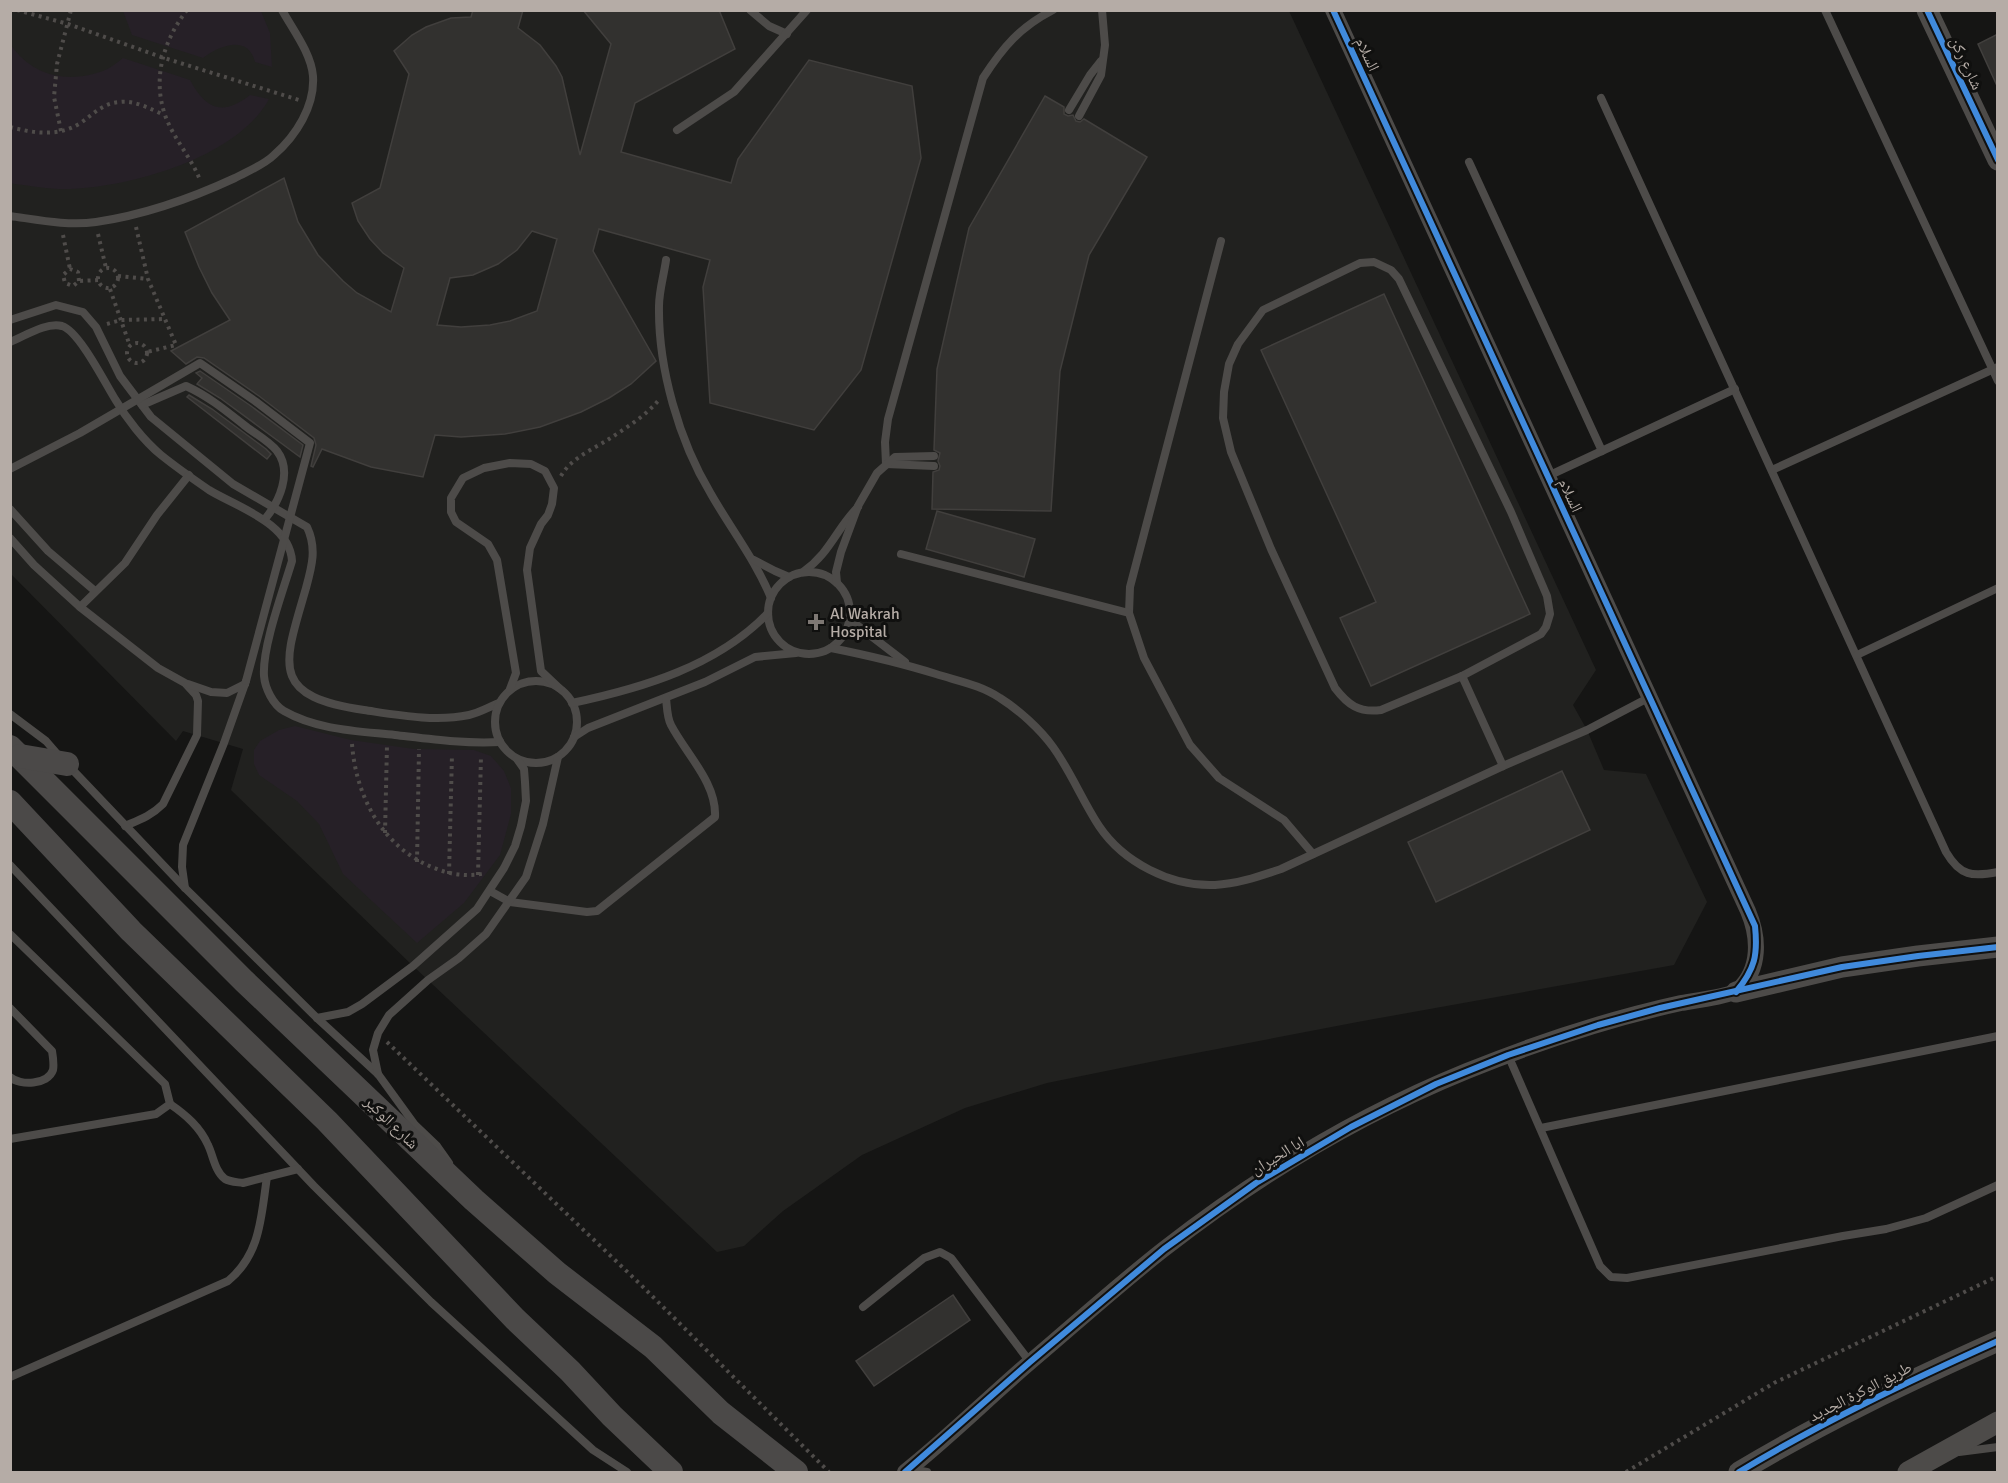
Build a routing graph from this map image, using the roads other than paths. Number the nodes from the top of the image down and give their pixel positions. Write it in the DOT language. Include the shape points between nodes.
graph roads {
  1 [pos="282,10"];
  2 [pos="750,10"];
  3 [pos="807,10"];
  4 [pos="1053,10"];
  5 [pos="1102,10"];
  6 [pos="1333,10"];
  7 [pos="1825,10"];
  8 [pos="1927,10"];
  9 [pos="787,34"];
  10 [pos="1101,61"];
  11 [pos="1601,98"];
  12 [pos="1069,110"];
  13 [pos="1079,116"];
  14 [pos="677,130"];
  15 [pos="1998,159"];
  16 [pos="1469,162"];
  17 [pos="10,216"];
  18 [pos="1221,241"];
  19 [pos="666,260"];
  20 [pos="10,320"];
  21 [pos="10,342"];
  22 [pos="1995,368"];
  23 [pos="1998,381"];
  24 [pos="1735,389"];
  25 [pos="142,405"];
  26 [pos="1602,451"];
  27 [pos="934,456"];
  28 [pos="886,464"];
  29 [pos="934,466"];
  30 [pos="10,469"];
  31 [pos="1772,470"];
  32 [pos="189,475"];
  33 [pos="1548,476"];
  34 [pos="858,506"];
  35 [pos="274,507"];
  36 [pos="10,509"];
  37 [pos="265,519"];
  38 [pos="10,538"];
  39 [pos="901,554"];
  40 [pos="749,556"];
  41 [pos="802,572"];
  42 [pos="789,577"];
  43 [pos="837,583"];
  44 [pos="1998,588"];
  45 [pos="95,591"];
  46 [pos="771,597"];
  47 [pos="80,607"];
  48 [pos="768,613"];
  49 [pos="1129,613"];
  50 [pos="849,619"];
  51 [pos="831,648"];
  52 [pos="800,652"];
  53 [pos="1857,655"];
  54 [pos="908,665"];
  55 [pos="1461,676"];
  56 [pos="185,682"];
  57 [pos="246,682"];
  58 [pos="559,688"];
  59 [pos="510,689"];
  60 [pos="666,698"];
  61 [pos="1650,698"];
  62 [pos="572,703"];
  63 [pos="499,704"];
  64 [pos="10,714"];
  65 [pos="574,736"];
  66 [pos="500,742"];
  67 [pos="15,751"];
  68 [pos="558,757"];
  69 [pos="517,759"];
  70 [pos="67,764"];
  71 [pos="1503,766"];
  72 [pos="13,806"];
  73 [pos="124,826"];
  74 [pos="1313,854"];
  75 [pos="10,865"];
  76 [pos="1998,872"];
  77 [pos="185,888"];
  78 [pos="490,891"];
  79 [pos="510,902"];
  80 [pos="10,934"];
  81 [pos="1998,947"];
  82 [pos="1736,992"];
  83 [pos="10,1008"];
  84 [pos="317,1018"];
  85 [pos="1998,1036"];
  86 [pos="1508,1055"];
  87 [pos="378,1074"];
  88 [pos="10,1077"];
  89 [pos="170,1104"];
  90 [pos="1541,1128"];
  91 [pos="10,1139"];
  92 [pos="298,1168"];
  93 [pos="267,1177"];
  94 [pos="1998,1185"];
  95 [pos="474,1200"];
  96 [pos="863,1307"];
  97 [pos="1998,1341"];
  98 [pos="1030,1362"];
  99 [pos="10,1377"];
  100 [pos="1998,1422"];
  101 [pos="1998,1447"];
  102 [pos="1938,1455"];
  103 [pos="907,1471"];
  104 [pos="627,1473"];
  105 [pos="671,1473"];
  106 [pos="796,1473"];
  107 [pos="927,1473"];
  108 [pos="1739,1473"];
  109 [pos="1908,1473"];
  1 -- 17 [label="lane" via="304,48 313,75 311,103 274,156 205,192 133,214 95,222 61,223"];
  2 -- 9 [label="lane" via="769,26"];
  3 -- 9 [label="lane"];
  4 -- 28 [label="lane" via="1021,30 983,78 888,419"];
  5 -- 10 [label="lane" via="1105,36"];
  6 -- 33 [label="street, السلام"];
  7 -- 22 [label="lane"];
  8 -- 15 [label="street, شارع ركن"];
  9 -- 14 [label="lane" via="734,92"];
  10 -- 12 [label="lane"];
  10 -- 13 [label="lane" via="1098,82"];
  11 -- 24 [label="lane"];
  16 -- 26 [label="lane"];
  18 -- 49 [label="lane" via="1130,587"];
  19 -- 40 [label="lane" via="659,304 669,389 688,447 709,492"];
  20 -- 25 [label="lane" via="56,305 83,312 96,327 120,376"];
  21 -- 32 [label="lane" via="49,327 69,329 134,425 160,454"];
  22 -- 23 [label="lane"];
  22 -- 31 [label="lane"];
  24 -- 26 [label="lane"];
  24 -- 31 [label="lane"];
  25 -- 35 [label="lane" via="160,425 233,484"];
  25 -- 35 [label="lane" via="186,386 224,409 277,451 284,476"];
  26 -- 33 [label="lane"];
  27 -- 28 [label="lane" via="901,456"];
  28 -- 29 [label="lane"];
  28 -- 34 [label="lane" via="873,478"];
  30 -- 57 [label="lane, bridge" via="200,363 310,443"];
  31 -- 53 [label="lane"];
  32 -- 37 [label="lane"];
  32 -- 45 [label="lane" via="126,563"];
  33 -- 61 [label="street, السلام"];
  34 -- 41 [label="lane" via="827,550"];
  34 -- 43 [label="lane" via="838,561"];
  35 -- 37 [label="lane"];
  35 -- 63 [label="lane" via="307,527 313,538 311,570 288,647 288,665 301,691 356,709 420,717 451,718"];
  36 -- 45 [label="lane" via="48,551"];
  37 -- 66 [label="lane" via="287,544 292,561 266,653 264,678 271,697 282,710 313,723 352,731"];
  38 -- 47 [label="lane"];
  39 -- 49 [label="lane"];
  40 -- 42 [label="lane"];
  40 -- 46 [label="lane"];
  41 -- 42 [label="lane"];
  41 -- 43 [label="lane" via="821,574"];
  42 -- 46 [label="lane"];
  43 -- 50 [label="lane" via="845,593"];
  44 -- 53 [label="lane"];
  45 -- 47 [label="lane"];
  46 -- 48 [label="lane"];
  47 -- 56 [label="lane" via="159,668"];
  48 -- 52 [label="lane" via="777,638"];
  48 -- 62 [label="lane" via="747,634 679,672 650,684"];
  49 -- 74 [label="lane" via="1144,658 1190,745 1219,778 1284,820"];
  50 -- 51 [label="lane" via="840,640"];
  50 -- 54 [label="lane"];
  51 -- 52 [label="lane" via="816,653"];
  51 -- 54 [label="lane"];
  52 -- 60 [label="lane" via="755,657"];
  53 -- 76 [label="lane" via="1950,860 1971,875"];
  54 -- 74 [label="lane" via="999,697 1026,719 1052,745 1100,828 1120,851 1153,871 1184,883 1215,885 1247,880"];
  55 -- 55 [label="lane" via="1541,634 1550,614 1547,596 1399,279 1383,265 1360,263 1263,310 1250,325 1229,364 1224,392 1223,417 1231,452 1315,645 1346,702 1357,709 1381,710"];
  55 -- 71 [label="lane"];
  56 -- 57 [label="lane" via="211,692 227,693"];
  56 -- 73 [label="lane" via="198,701 197,735 163,804 154,813"];
  57 -- 77 [label="lane" via="183,845"];
  58 -- 59 [label="lane" via="535,681"];
  58 -- 59 [label="lane" via="541,671 527,570 530,548 548,514 554,488 545,471 531,464 510,463 484,468 463,478 451,498 456,522 488,544 497,560 516,673"];
  58 -- 62 [label="lane"];
  59 -- 63 [label="lane"];
  60 -- 65 [label="lane"];
  60 -- 79 [label="lane" via="670,723 710,790 715,816 597,911"];
  61 -- 71 [label="lane"];
  61 -- 82 [label="street, السلام" via="1755,926 1755,962"];
  62 -- 65 [label="lane" via="576,714"];
  63 -- 66 [label="lane" via="495,729"];
  64 -- 70 [label="lane" via="46,741"];
  65 -- 68 [label="lane"];
  66 -- 69 [label="lane"];
  67 -- 70 [label="main road"];
  67 -- 95 [label="main road, شارع الوكير" via="244,981"];
  68 -- 69 [label="lane" via="530,763"];
  68 -- 79 [label="lane" via="537,845 526,877"];
  69 -- 78 [label="lane" via="524,770 526,801 515,846"];
  70 -- 73 [label="lane"];
  71 -- 74 [label="lane"];
  72 -- 105 [label="main road" via="131,931 327,1121 515,1318"];
  73 -- 77 [label="lane"];
  75 -- 92 [label="lane"];
  77 -- 84 [label="lane"];
  78 -- 79 [label="lane"];
  78 -- 84 [label="lane" via="477,909 443,940 362,1004 348,1012"];
  79 -- 87 [label="lane" via="486,934 389,1015 373,1050"];
  80 -- 89 [label="lane" via="165,1084"];
  81 -- 82 [label="street" via="1842,967"];
  82 -- 86 [label="street, ابا الحيران" via="1629,1016"];
  83 -- 88 [label="lane" via="52,1051 53,1070 49,1077 31,1083 15,1082"];
  84 -- 87 [label="lane"];
  85 -- 90 [label="lane"];
  86 -- 90 [label="lane"];
  86 -- 98 [label="street, ابا الحيران" via="1436,1084 1351,1127 1256,1183 1164,1249"];
  87 -- 95 [label="lane" via="415,1125 437,1146"];
  89 -- 91 [label="lane" via="156,1114"];
  89 -- 93 [label="lane" via="197,1127 224,1178 243,1183"];
  90 -- 94 [label="lane" via="1600,1266 1611,1277 1627,1278 1886,1229 1926,1218"];
  92 -- 93 [label="lane"];
  92 -- 104 [label="lane" via="440,1310 593,1450"];
  93 -- 99 [label="lane" via="259,1234 242,1270 228,1281"];
  95 -- 106 [label="main road, شارع الوكير" via="557,1273 653,1347 721,1413"];
  96 -- 98 [label="lane" via="924,1258 940,1252 951,1258"];
  97 -- 108 [label="street, طريق الوكرة الجديد" via="1908,1381"];
  98 -- 103 [label="street, ابا الحيران"];
  100 -- 102 [label="street"];
  101 -- 102 [label="lane"];
  102 -- 109 [label="street"];
  103 -- 107 [label="lane"];
}
